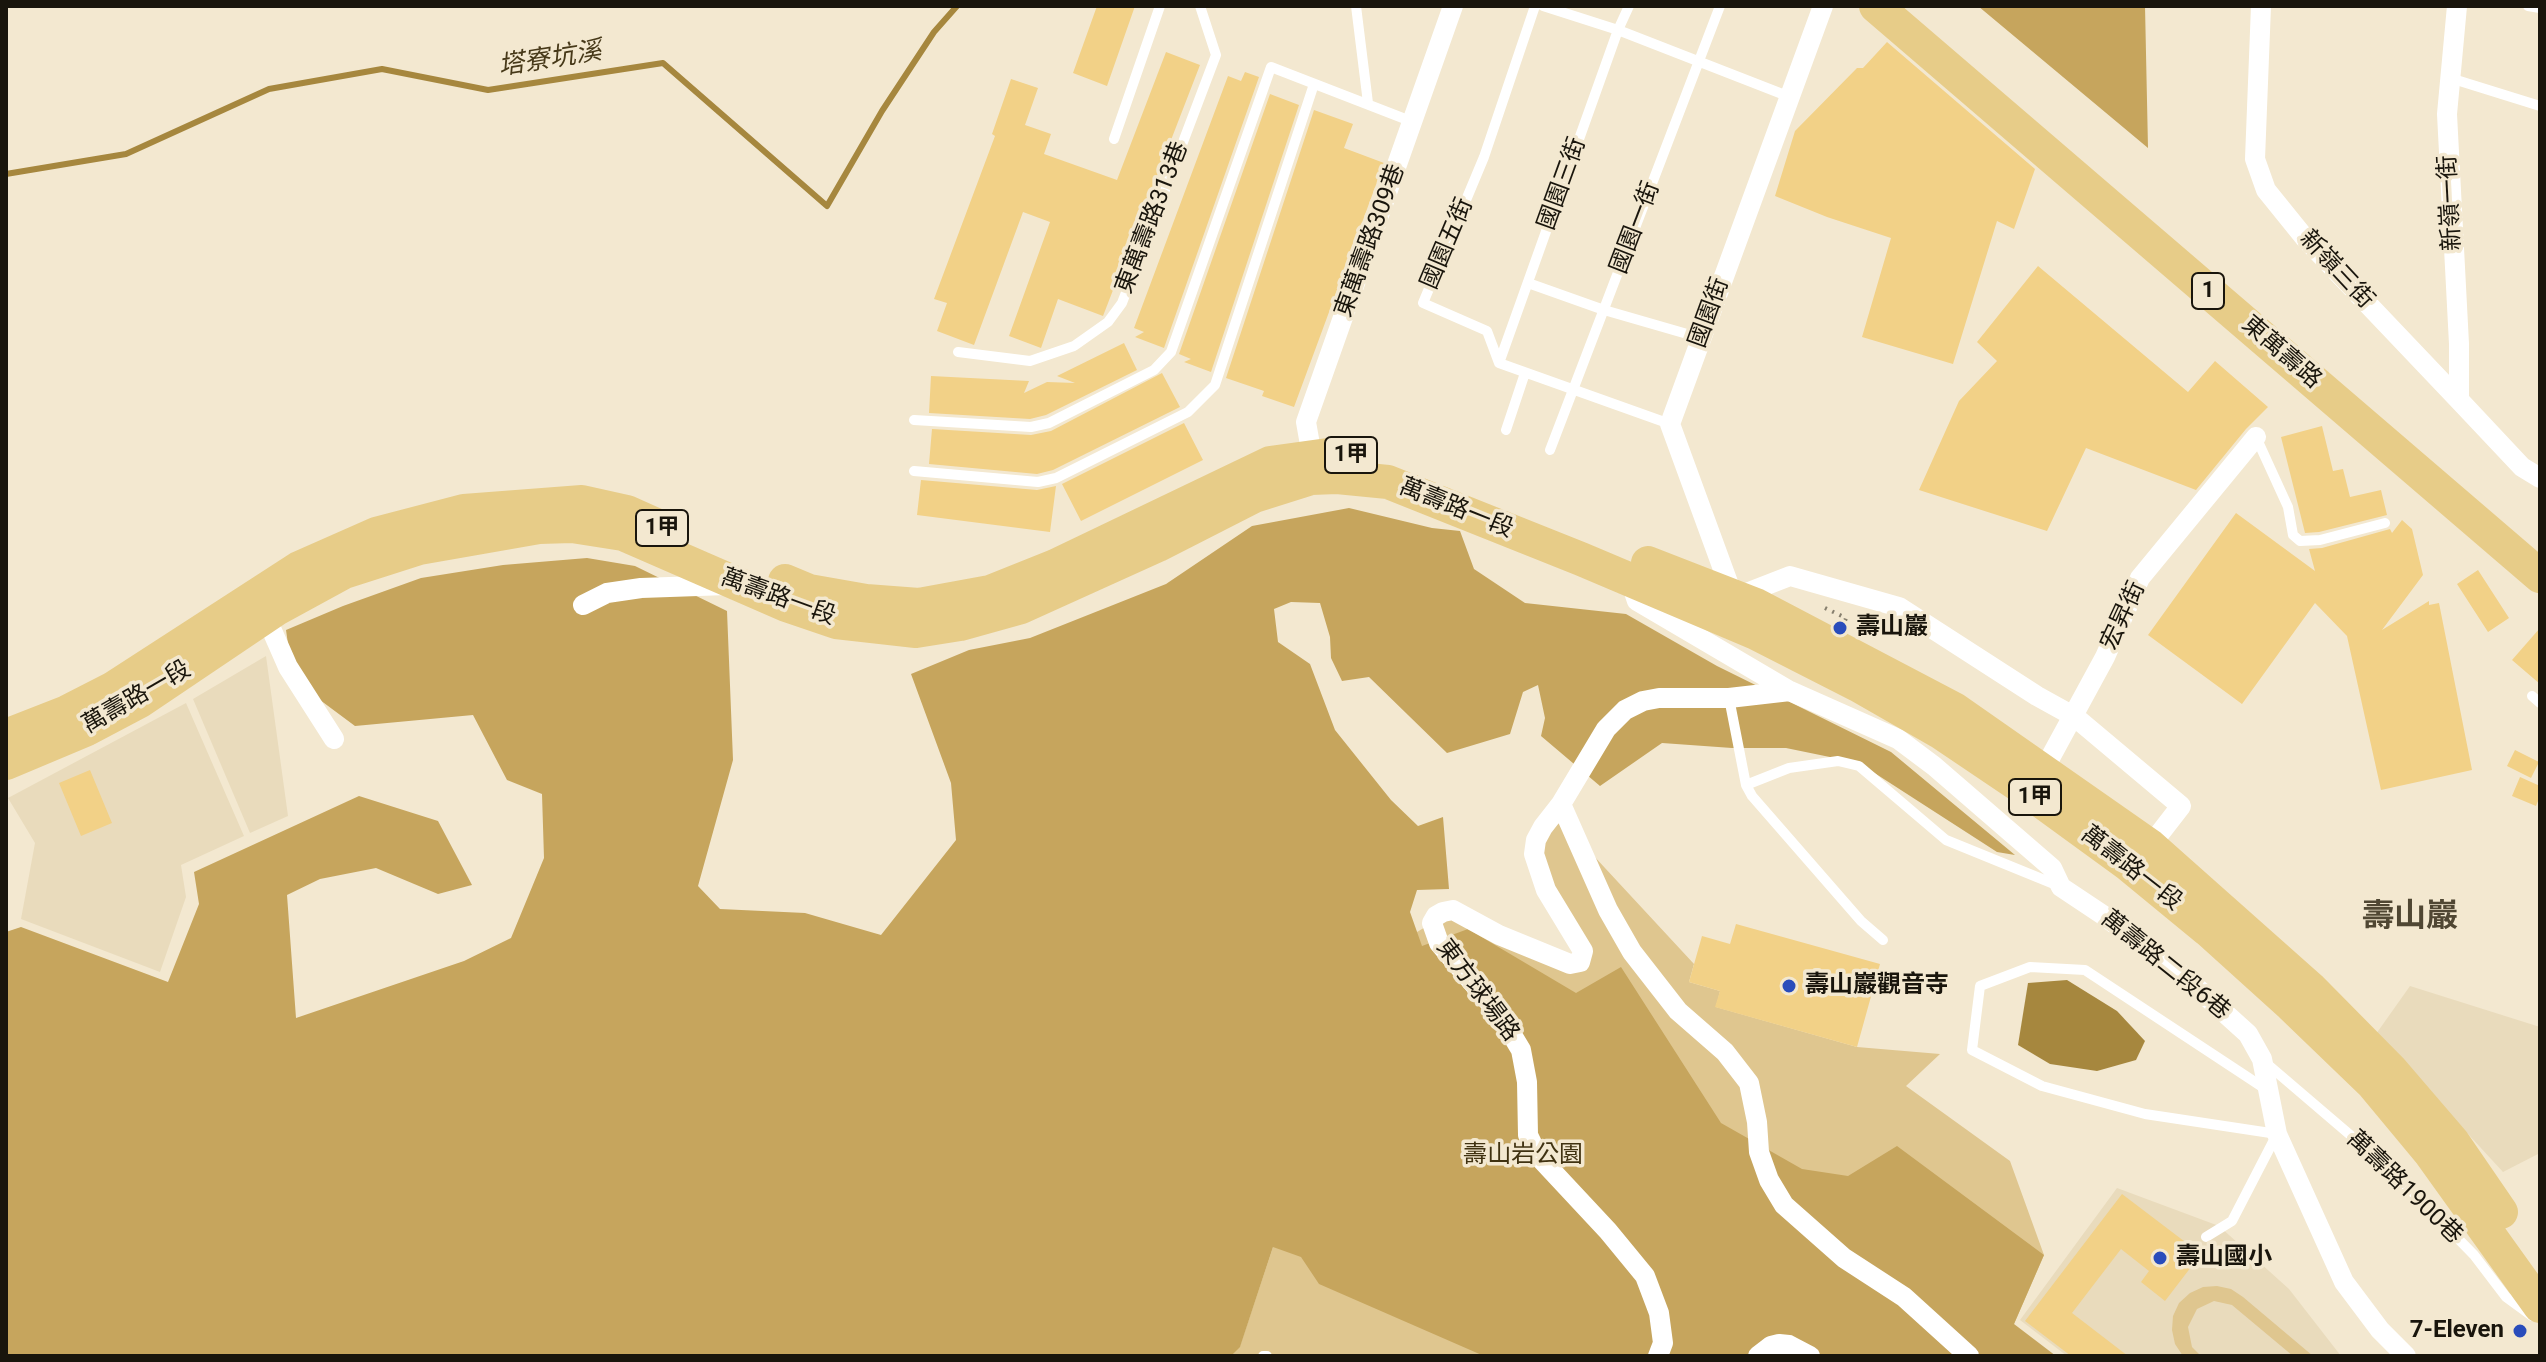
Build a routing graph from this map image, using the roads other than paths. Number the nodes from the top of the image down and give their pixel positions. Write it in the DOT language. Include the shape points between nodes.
graph roads {
  1 [pos="1160,6"];
  2 [pos="1200,6"];
  3 [pos="1356,6"];
  4 [pos="1453,6"];
  5 [pos="1535,6"];
  6 [pos="1543,6"];
  7 [pos="1629,6"];
  8 [pos="1720,6"];
  9 [pos="1823,6"];
  10 [pos="1876,6"];
  11 [pos="1909,6"];
  12 [pos="2261,6"];
  13 [pos="2457,6"];
  14 [pos="2528,6"];
  15 [pos="2540,8"];
  16 [pos="1618,30"];
  17 [pos="1699,62"];
  18 [pos="2449,77"];
  19 [pos="1314,84"];
  20 [pos="1790,97"];
  21 [pos="1368,103"];
  22 [pos="2540,106"];
  23 [pos="1413,122"];
  24 [pos="1114,139"];
  25 [pos="1528,283"];
  26 [pos="1604,310"];
  27 [pos="1701,338"];
  28 [pos="958,352"];
  29 [pos="1499,363"];
  30 [pos="1525,373"];
  31 [pos="1573,391"];
  32 [pos="2459,400"];
  33 [pos="914,420"];
  34 [pos="1670,424"];
  35 [pos="1506,430"];
  36 [pos="2256,437"];
  37 [pos="1550,450"];
  38 [pos="1312,467"];
  39 [pos="914,471"];
  40 [pos="2540,478"];
  41 [pos="2385,523"];
  42 [pos="2540,545"];
  43 [pos="1632,569"];
  44 [pos="738,574"];
  45 [pos="2540,576"];
  46 [pos="583,605"];
  47 [pos="1731,608"];
  48 [pos="266,617"];
  49 [pos="1790,691"];
  50 [pos="1729,698"];
  51 [pos="2075,717"];
  52 [pos="6,736"];
  53 [pos="334,739"];
  54 [pos="6,763"];
  55 [pos="2043,771"];
  56 [pos="1746,785"];
  57 [pos="1561,804"];
  58 [pos="2150,846"];
  59 [pos="2061,887"];
  60 [pos="1883,940"];
  61 [pos="2262,1059"];
  62 [pos="2270,1092"];
  63 [pos="2277,1134"];
  64 [pos="2206,1237"];
  65 [pos="2540,1268"];
  66 [pos="2540,1306"];
  67 [pos="2540,1321"];
  68 [pos="1658,1356"];
  69 [pos="1758,1356"];
  70 [pos="1810,1356"];
  71 [pos="1969,1356"];
  72 [pos="2406,1356"];
  1 -- 24 [label="lane"];
  2 -- 28 [label="lane, 東萬壽路313巷" via="1216,55 1122,303 1108,322 1074,346 1030,361"];
  3 -- 21 [label="lane"];
  4 -- 23 [label="street, 東萬壽路309巷"];
  5 -- 29 [label="lane, 國園五街" via="1484,157 1423,303 1487,331"];
  6 -- 16 [label="lane"];
  7 -- 16 [label="lane, 國園三街"];
  8 -- 17 [label="lane, 國園一街"];
  9 -- 20 [label="street, 國園街"];
  10 -- 45 [label="main road, 東萬壽路 / 1"];
  11 -- 42 [label="main road, 東萬壽路 / 1"];
  12 -- 32 [label="street, 新嶺三街" via="2255,159 2266,190"];
  13 -- 18 [label="street, 新嶺一街"];
  14 -- 15 [label="lane"];
  16 -- 17 [label="lane"];
  16 -- 25 [label="lane, 國園三街"];
  17 -- 20 [label="lane"];
  17 -- 26 [label="lane, 國園一街"];
  18 -- 22 [label="lane"];
  18 -- 32 [label="street, 新嶺一街"];
  19 -- 21 [label="lane"];
  19 -- 33 [label="lane" via="1271,67 1171,352 1154,370 1031,427"];
  19 -- 39 [label="lane" via="1215,385 1188,412 1038,482"];
  20 -- 27 [label="street, 國園街"];
  21 -- 23 [label="lane"];
  23 -- 38 [label="street, 東萬壽路309巷" via="1306,422"];
  25 -- 26 [label="lane"];
  25 -- 29 [label="lane, 國園三街"];
  26 -- 27 [label="lane"];
  26 -- 31 [label="lane, 國園一街"];
  27 -- 34 [label="street, 國園街"];
  29 -- 30 [label="lane"];
  30 -- 31 [label="lane"];
  30 -- 35 [label="lane"];
  31 -- 34 [label="lane"];
  31 -- 37 [label="lane, 國園一街"];
  32 -- 40 [label="street, 新嶺三街" via="2522,467"];
  34 -- 47 [label="street"];
  36 -- 41 [label="lane" via="2288,507 2293,535 2300,541"];
  36 -- 51 [label="street, 宏昇街" via="2140,578"];
  38 -- 43 [label="main road, 萬壽路一段 / 1甲" via="1358,455 1397,464"];
  38 -- 44 [label="main road, 萬壽路一段 / 1甲" via="1270,463 990,592 919,605 866,601"];
  43 -- 47 [label="main road, 萬壽路一段 / 1甲"];
  43 -- 49 [label="street" via="1637,601"];
  44 -- 46 [label="street" via="607,593"];
  44 -- 48 [label="main road, 萬壽路一段 / 1甲" via="623,534 539,527 382,558 344,572"];
  44 -- 52 [label="main road, 萬壽路一段 / 1甲" via="627,512 602,505 464,511 376,534 299,568 112,689"];
  47 -- 51 [label="street" via="1790,576 1899,607"];
  47 -- 55 [label="main road, 萬壽路一段 / 1甲" via="1875,666 1954,709"];
  47 -- 66 [label="main road, 萬壽路一段 / 1甲" via="1940,732 2026,790 2208,930 2372,1083 2431,1154"];
  48 -- 53 [label="street" via="288,667"];
  48 -- 54 [label="main road, 萬壽路一段 / 1甲" via="140,701"];
  49 -- 50 [label="street, 東方球場路"];
  49 -- 59 [label="street, 萬壽路二段6巷" via="1898,739 2052,868"];
  50 -- 56 [label="lane"];
  50 -- 57 [label="street, 東方球場路" via="1659,698 1625,710 1606,729"];
  51 -- 55 [label="street, 宏昇街"];
  51 -- 58 [label="street" via="2181,806"];
  55 -- 58 [label="main road, 萬壽路一段 / 1甲"];
  56 -- 59 [label="lane" via="1789,768 1838,761 1859,766 1946,840"];
  56 -- 60 [label="lane"];
  57 -- 68 [label="street, 東方球場路" via="1543,827 1534,854 1546,890 1583,951 1580,962 1570,964 1547,955 1453,910 1436,916 1433,931 1521,1050 1528,1135 1538,1156 1645,1276 1659,1313 1663,1343"];
  57 -- 71 [label="street" via="1632,952 1678,1011 1725,1052 1749,1083 1759,1152 1784,1205 1844,1258 1904,1297"];
  58 -- 65 [label="main road, 萬壽路一段 / 1甲" via="2311,989 2392,1071 2453,1142"];
  59 -- 61 [label="street, 萬壽路二段6巷" via="2186,978 2248,1034"];
  61 -- 62 [label="street, 萬壽路二段6巷"];
  61 -- 67 [label="lane, 萬壽路1900巷" via="2390,1169 2467,1248 2506,1297"];
  62 -- 63 [label="street, 萬壽路二段6巷"];
  62 -- 63 [label="lane" via="2085,970 2030,967 1980,986 1972,1050 2042,1086 2145,1114"];
  63 -- 64 [label="lane" via="2232,1221"];
  63 -- 72 [label="street, 萬壽路二段6巷" via="2344,1282"];
  69 -- 70 [label="street" via="1779,1344"];
}
